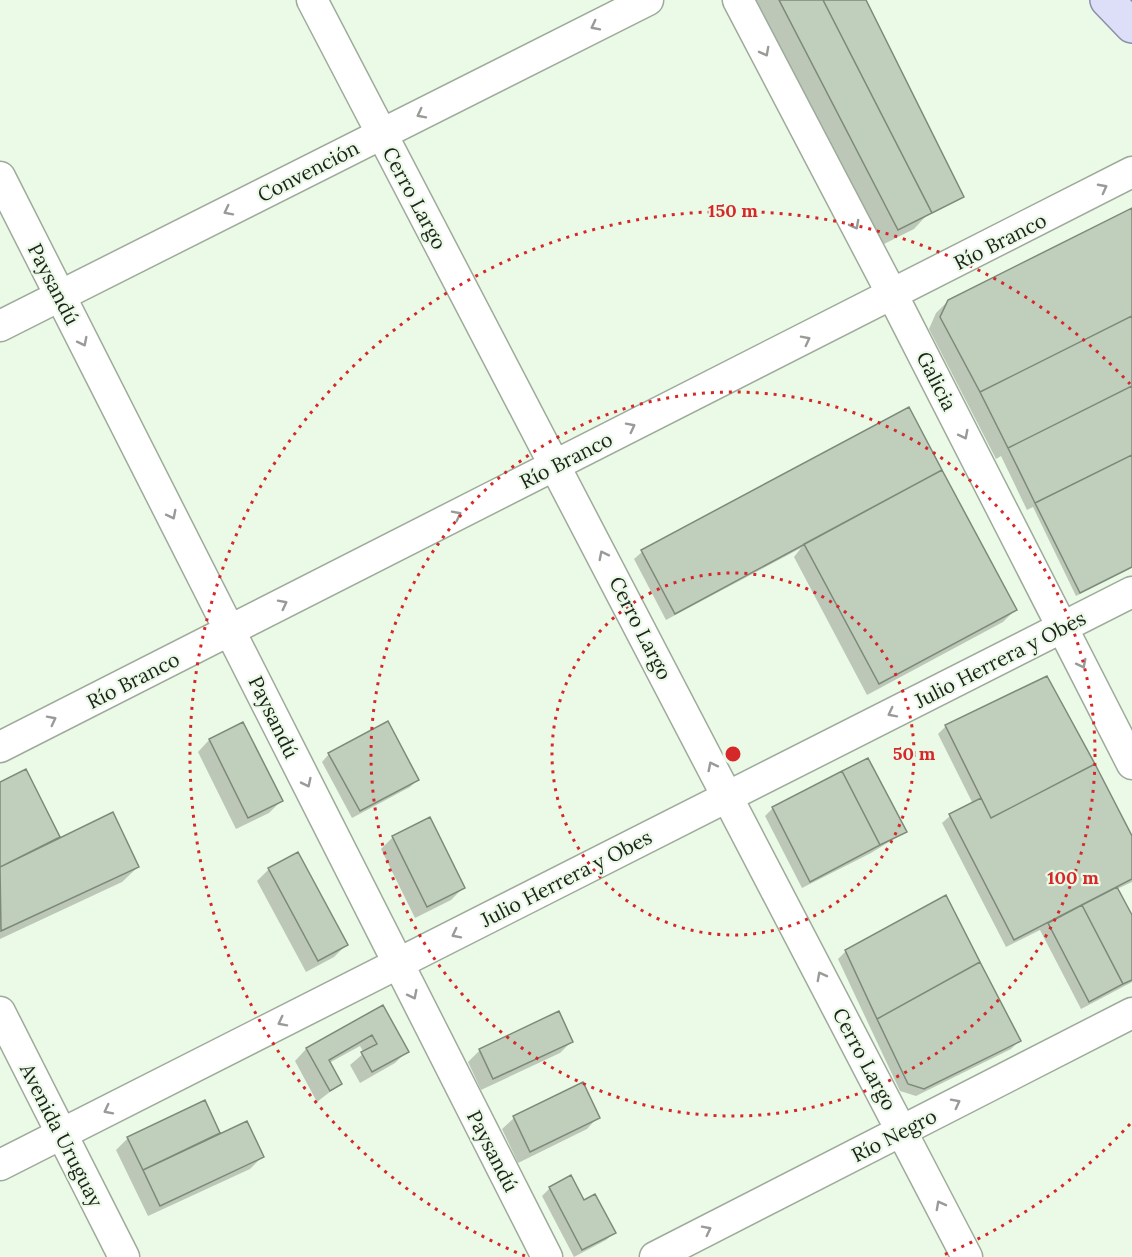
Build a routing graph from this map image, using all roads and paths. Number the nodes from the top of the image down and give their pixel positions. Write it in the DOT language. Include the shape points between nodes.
graph roads {
  1 [pos="312,0"];
  2 [pos="648,0"];
  3 [pos="738,0"];
  4 [pos="1107,0"];
  5 [pos="1132,27"];
  6 [pos="381,134"];
  7 [pos="1132,172"];
  8 [pos="0,177"];
  9 [pos="59,296"];
  10 [pos="893,296"];
  11 [pos="0,326"];
  12 [pos="557,465"];
  13 [pos="1132,592"];
  14 [pos="1063,627"];
  15 [pos="231,630"];
  16 [pos="0,747"];
  17 [pos="1132,764"];
  18 [pos="728,796"];
  19 [pos="397,964"];
  20 [pos="0,1012"];
  21 [pos="1132,1013"];
  22 [pos="902,1131"];
  23 [pos="63,1133"];
  24 [pos="0,1165"];
  25 [pos="124,1257"];
  26 [pos="547,1257"];
  27 [pos="655,1257"];
  28 [pos="968,1257"];
  1 -- 6 [label="street, Cerro Largo"];
  2 -- 6 [label="street, Convención, one-way"];
  3 -- 10 [label="street, Galicia, one-way"];
  4 -- 5 [label="main road"];
  6 -- 9 [label="street, Convención, one-way"];
  6 -- 12 [label="street, Cerro Largo"];
  10 -- 7 [label="street, Río Branco, one-way"];
  8 -- 9 [label="street, Paysandú"];
  9 -- 11 [label="street, Convención"];
  9 -- 15 [label="street, Paysandú, one-way"];
  12 -- 10 [label="street, Río Branco, one-way"];
  10 -- 14 [label="street, Galicia, one-way"];
  15 -- 12 [label="street, Río Branco, one-way"];
  18 -- 12 [label="street, Cerro Largo, one-way"];
  13 -- 14 [label="street, Julio Herrera y Obes"];
  14 -- 17 [label="street, Galicia, one-way"];
  14 -- 18 [label="street, Julio Herrera y Obes, one-way"];
  16 -- 15 [label="street, Río Branco, one-way"];
  15 -- 19 [label="street, Paysandú, one-way"];
  18 -- 19 [label="street, Julio Herrera y Obes, one-way"];
  22 -- 18 [label="street, Cerro Largo, one-way"];
  19 -- 23 [label="street, Julio Herrera y Obes, one-way"];
  19 -- 26 [label="street, Paysandú, one-way"];
  20 -- 23 [label="street, Avenida Uruguay"];
  22 -- 21 [label="street, Río Negro, one-way"];
  27 -- 22 [label="street, Río Negro, one-way"];
  28 -- 22 [label="street, Cerro Largo, one-way"];
  23 -- 24 [label="street, Julio Herrera y Obes"];
  23 -- 25 [label="street, Avenida Uruguay"];
}
